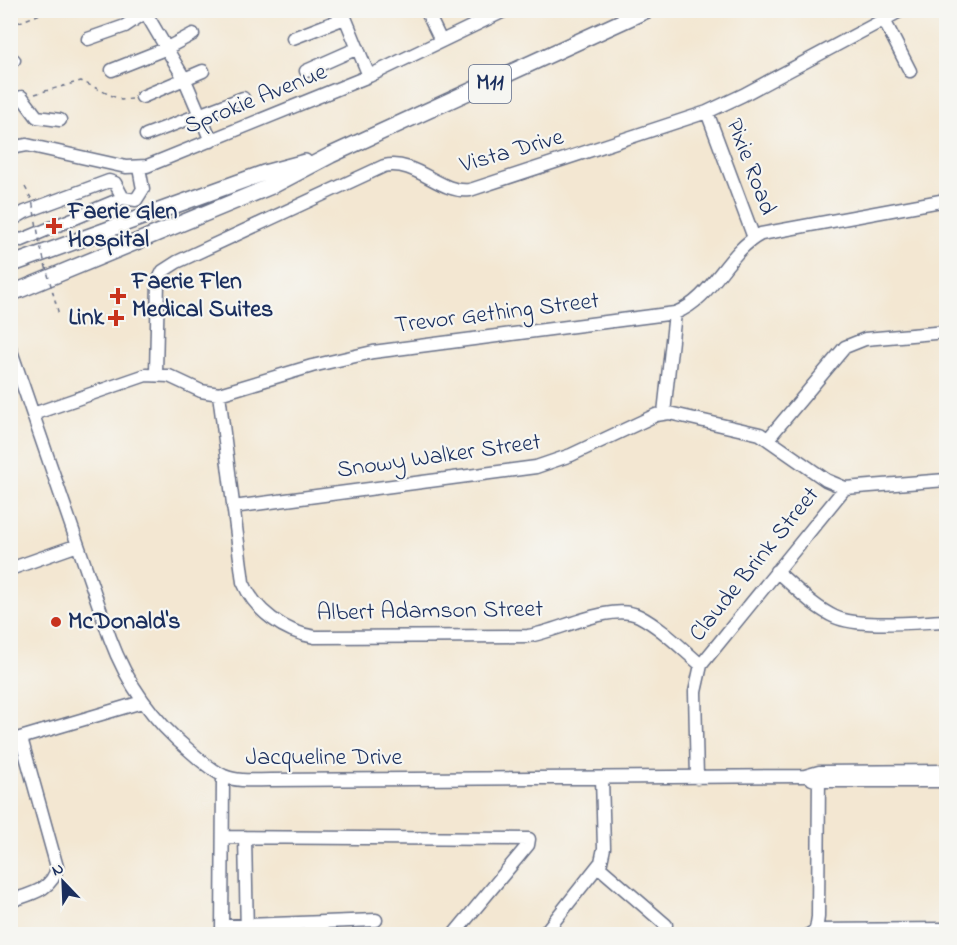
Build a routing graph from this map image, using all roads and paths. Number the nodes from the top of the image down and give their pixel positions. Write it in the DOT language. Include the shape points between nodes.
graph roads {
  1 [pos="50,10"];
  2 [pos="426,10"];
  3 [pos="506,10"];
  4 [pos="647,10"];
  5 [pos="902,10"];
  6 [pos="146,12"];
  7 [pos="344,14"];
  8 [pos="884,20"];
  9 [pos="10,26"];
  10 [pos="193,34"];
  11 [pos="293,38"];
  12 [pos="88,39"];
  13 [pos="441,41"];
  14 [pos="358,48"];
  15 [pos="165,49"];
  16 [pos="112,70"];
  17 [pos="203,71"];
  18 [pos="306,71"];
  19 [pos="910,71"];
  20 [pos="369,76"];
  21 [pos="185,80"];
  22 [pos="142,97"];
  23 [pos="243,98"];
  24 [pos="16,99"];
  25 [pos="706,112"];
  26 [pos="200,114"];
  27 [pos="60,120"];
  28 [pos="146,135"];
  29 [pos="211,141"];
  30 [pos="10,148"];
  31 [pos="331,154"];
  32 [pos="139,168"];
  33 [pos="25,187"];
  34 [pos="123,198"];
  35 [pos="946,200"];
  36 [pos="10,221"];
  37 [pos="10,238"];
  38 [pos="754,238"];
  39 [pos="10,265"];
  40 [pos="10,294"];
  41 [pos="675,313"];
  42 [pos="59,315"];
  43 [pos="946,332"];
  44 [pos="10,348"];
  45 [pos="156,373"];
  46 [pos="219,394"];
  47 [pos="664,413"];
  48 [pos="33,414"];
  49 [pos="768,439"];
  50 [pos="946,480"];
  51 [pos="845,488"];
  52 [pos="233,507"];
  53 [pos="78,545"];
  54 [pos="10,569"];
  55 [pos="776,571"];
  56 [pos="946,621"];
  57 [pos="701,665"];
  58 [pos="142,702"];
  59 [pos="16,740"];
  60 [pos="946,771"];
  61 [pos="223,776"];
  62 [pos="819,777"];
  63 [pos="602,778"];
  64 [pos="696,778"];
  65 [pos="946,781"];
  66 [pos="223,837"];
  67 [pos="245,837"];
  68 [pos="599,867"];
  69 [pos="10,900"];
  70 [pos="376,920"];
  71 [pos="666,925"];
  72 [pos="946,929"];
  73 [pos="222,930"];
  74 [pos="247,930"];
  75 [pos="813,932"];
  76 [pos="454,934"];
  77 [pos="544,934"];
  1 -- 9 [label="path"];
  2 -- 13 [label="street"];
  3 -- 13 [label="street, Sprokie Avenue"];
  4 -- 31 [label="main road, M11"];
  5 -- 8 [label="street, Vista Drive"];
  6 -- 12 [label="street" via="125,26"];
  6 -- 15 [label="street"];
  7 -- 11 [label="street"];
  7 -- 14 [label="street"];
  8 -- 19 [label="street"];
  8 -- 25 [label="street, Vista Drive"];
  10 -- 15 [label="street"];
  13 -- 20 [label="street, Sprokie Avenue"];
  14 -- 18 [label="street"];
  14 -- 20 [label="street"];
  15 -- 16 [label="street"];
  15 -- 21 [label="street"];
  17 -- 21 [label="street"];
  20 -- 29 [label="street, Sprokie Avenue"];
  21 -- 22 [label="street"];
  21 -- 26 [label="street"];
  22 -- 24 [label="path" via="122,100 81,81"];
  23 -- 26 [label="street"];
  24 -- 27 [label="street" via="37,117"];
  25 -- 38 [label="street, Pixie Road"];
  25 -- 45 [label="street, Vista Drive" via="470,190 449,187 400,165 384,166 177,262 165,269 158,281"];
  26 -- 28 [label="street"];
  26 -- 29 [label="street"];
  29 -- 32 [label="street, Sprokie Avenue"];
  30 -- 32 [label="street, Sprokie Avenue" via="30,146"];
  31 -- 39 [label="main road, M11" via="264,173"];
  31 -- 40 [label="main road, M11" via="274,185"];
  32 -- 34 [label="street" via="144,187 141,195 134,201"];
  33 -- 42 [label="path, bridge" via="32,200"];
  34 -- 36 [label="street" via="115,183 109,181"];
  34 -- 37 [label="street" via="22,240"];
  35 -- 38 [label="street, Trevor Gething Street" via="782,228"];
  38 -- 41 [label="street, Trevor Gething Street" via="694,303"];
  41 -- 46 [label="street, Trevor Gething Street" via="373,352"];
  41 -- 47 [label="street"];
  43 -- 49 [label="street" via="865,339 845,347"];
  44 -- 48 [label="street, Jacqueline Drive"];
  45 -- 46 [label="street" via="206,393"];
  45 -- 48 [label="street"];
  46 -- 52 [label="street, Albert Adamson Street"];
  47 -- 49 [label="street" via="747,430"];
  47 -- 52 [label="street, Snowy Walker Street" via="536,467"];
  48 -- 53 [label="street, Jacqueline Drive"];
  49 -- 51 [label="street" via="826,480"];
  50 -- 51 [label="street"];
  51 -- 55 [label="street, Claude Brink Street"];
  52 -- 57 [label="street, Albert Adamson Street" via="242,579 249,595 266,614 304,635 528,636 621,612 649,622"];
  53 -- 54 [label="street"];
  53 -- 58 [label="street, Jacqueline Drive" via="117,656"];
  55 -- 56 [label="street" via="841,619"];
  55 -- 57 [label="street, Claude Brink Street"];
  57 -- 64 [label="street, Claude Brink Street" via="695,692"];
  58 -- 59 [label="street"];
  58 -- 61 [label="street, Jacqueline Drive" via="181,744"];
  59 -- 69 [label="street" via="57,867 49,885"];
  60 -- 62 [label="street, Jacqueline Drive"];
  61 -- 63 [label="street, Jacqueline Drive" via="248,780"];
  61 -- 66 [label="street"];
  62 -- 64 [label="street, Jacqueline Drive"];
  62 -- 65 [label="street, Jacqueline Drive"];
  62 -- 75 [label="street" via="819,917"];
  63 -- 64 [label="street, Jacqueline Drive"];
  63 -- 68 [label="street" via="604,848"];
  66 -- 67 [label="street"];
  66 -- 73 [label="street"];
  67 -- 74 [label="street"];
  67 -- 76 [label="street" via="529,839"];
  68 -- 71 [label="street"];
  68 -- 77 [label="street"];
  70 -- 74 [label="street"];
  72 -- 75 [label="street"];
  73 -- 74 [label="street"];
}
